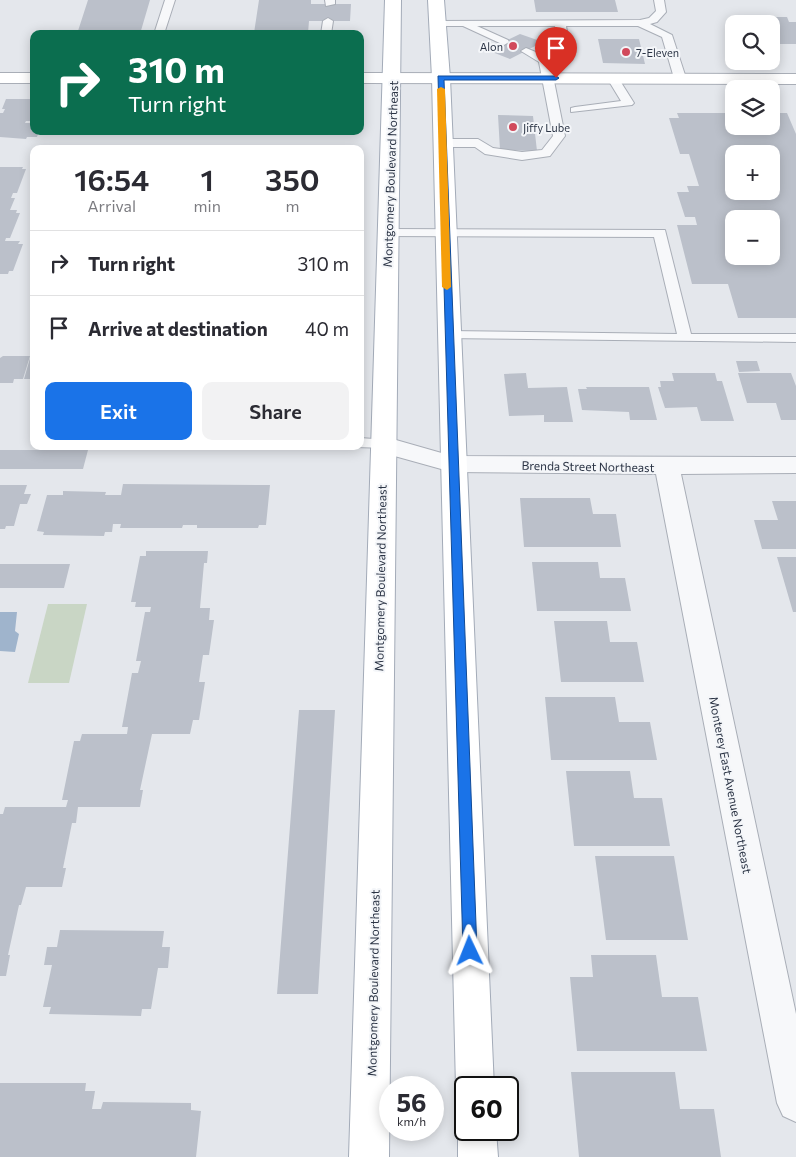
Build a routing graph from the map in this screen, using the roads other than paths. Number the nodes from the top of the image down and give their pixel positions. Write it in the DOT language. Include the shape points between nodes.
graph roads {
  1 [pos="170,0"];
  2 [pos="393,0"];
  3 [pos="436,0"];
  4 [pos="658,0"];
  5 [pos="328,21"];
  6 [pos="437,23"];
  7 [pos="462,23"];
  8 [pos="560,23"];
  9 [pos="640,23"];
  10 [pos="160,30"];
  11 [pos="327,30"];
  12 [pos="504,42"];
  13 [pos="526,51"];
  14 [pos="544,60"];
  15 [pos="0,78"];
  16 [pos="30,78"];
  17 [pos="364,78"];
  18 [pos="393,78"];
  19 [pos="441,78"];
  20 [pos="547,78"];
  21 [pos="613,78"];
  22 [pos="680,78"];
  23 [pos="796,78"];
  24 [pos="575,110"];
  25 [pos="442,143"];
  26 [pos="445,232"];
  27 [pos="388,233"];
  28 [pos="448,335"];
  29 [pos="685,338"];
  30 [pos="796,338"];
  31 [pos="371,444"];
  32 [pos="452,464"];
  33 [pos="796,465"];
  34 [pos="667,466"];
  35 [pos="475,1076"];
  36 [pos="796,1103"];
  37 [pos="477,1141"];
  38 [pos="370,1157"];
  39 [pos="478,1157"];
  1 -- 10 [label="lane"];
  2 -- 18 [label="main road, Montgomery Boulevard Northeast"];
  3 -- 6 [label="main road"];
  4 -- 9 [label="lane" via="661,12 653,20"];
  5 -- 11 [label="lane"];
  6 -- 7 [label="lane"];
  6 -- 19 [label="main road"];
  7 -- 8 [label="lane"];
  7 -- 12 [label="lane"];
  8 -- 9 [label="lane"];
  8 -- 14 [label="lane" via="564,43"];
  9 -- 22 [label="lane" via="667,35"];
  13 -- 14 [label="lane"];
  14 -- 20 [label="lane"];
  15 -- 16 [label="main road"];
  17 -- 18 [label="main road"];
  18 -- 19 [label="main road"];
  18 -- 27 [label="main road, Montgomery Boulevard Northeast"];
  19 -- 20 [label="main road"];
  19 -- 25 [label="main road"];
  20 -- 21 [label="main road"];
  20 -- 25 [label="lane" via="559,136 546,153 522,156 489,151 478,143"];
  21 -- 22 [label="main road"];
  21 -- 24 [label="lane" via="628,103"];
  22 -- 23 [label="main road"];
  25 -- 26 [label="main road"];
  26 -- 27 [label="lane"];
  26 -- 28 [label="main road"];
  26 -- 29 [label="lane" via="660,233"];
  27 -- 31 [label="main road, Montgomery Boulevard Northeast"];
  28 -- 29 [label="lane"];
  28 -- 32 [label="main road"];
  29 -- 30 [label="lane"];
  31 -- 32 [label="street, Brenda Street Northeast"];
  31 -- 38 [label="main road, Montgomery Boulevard Northeast"];
  32 -- 34 [label="street, Brenda Street Northeast"];
  32 -- 35 [label="main road"];
  33 -- 34 [label="street, Brenda Street Northeast"];
  34 -- 36 [label="street, Monterey East Avenue Northeast"];
  37 -- 39 [label="main road"];
}
